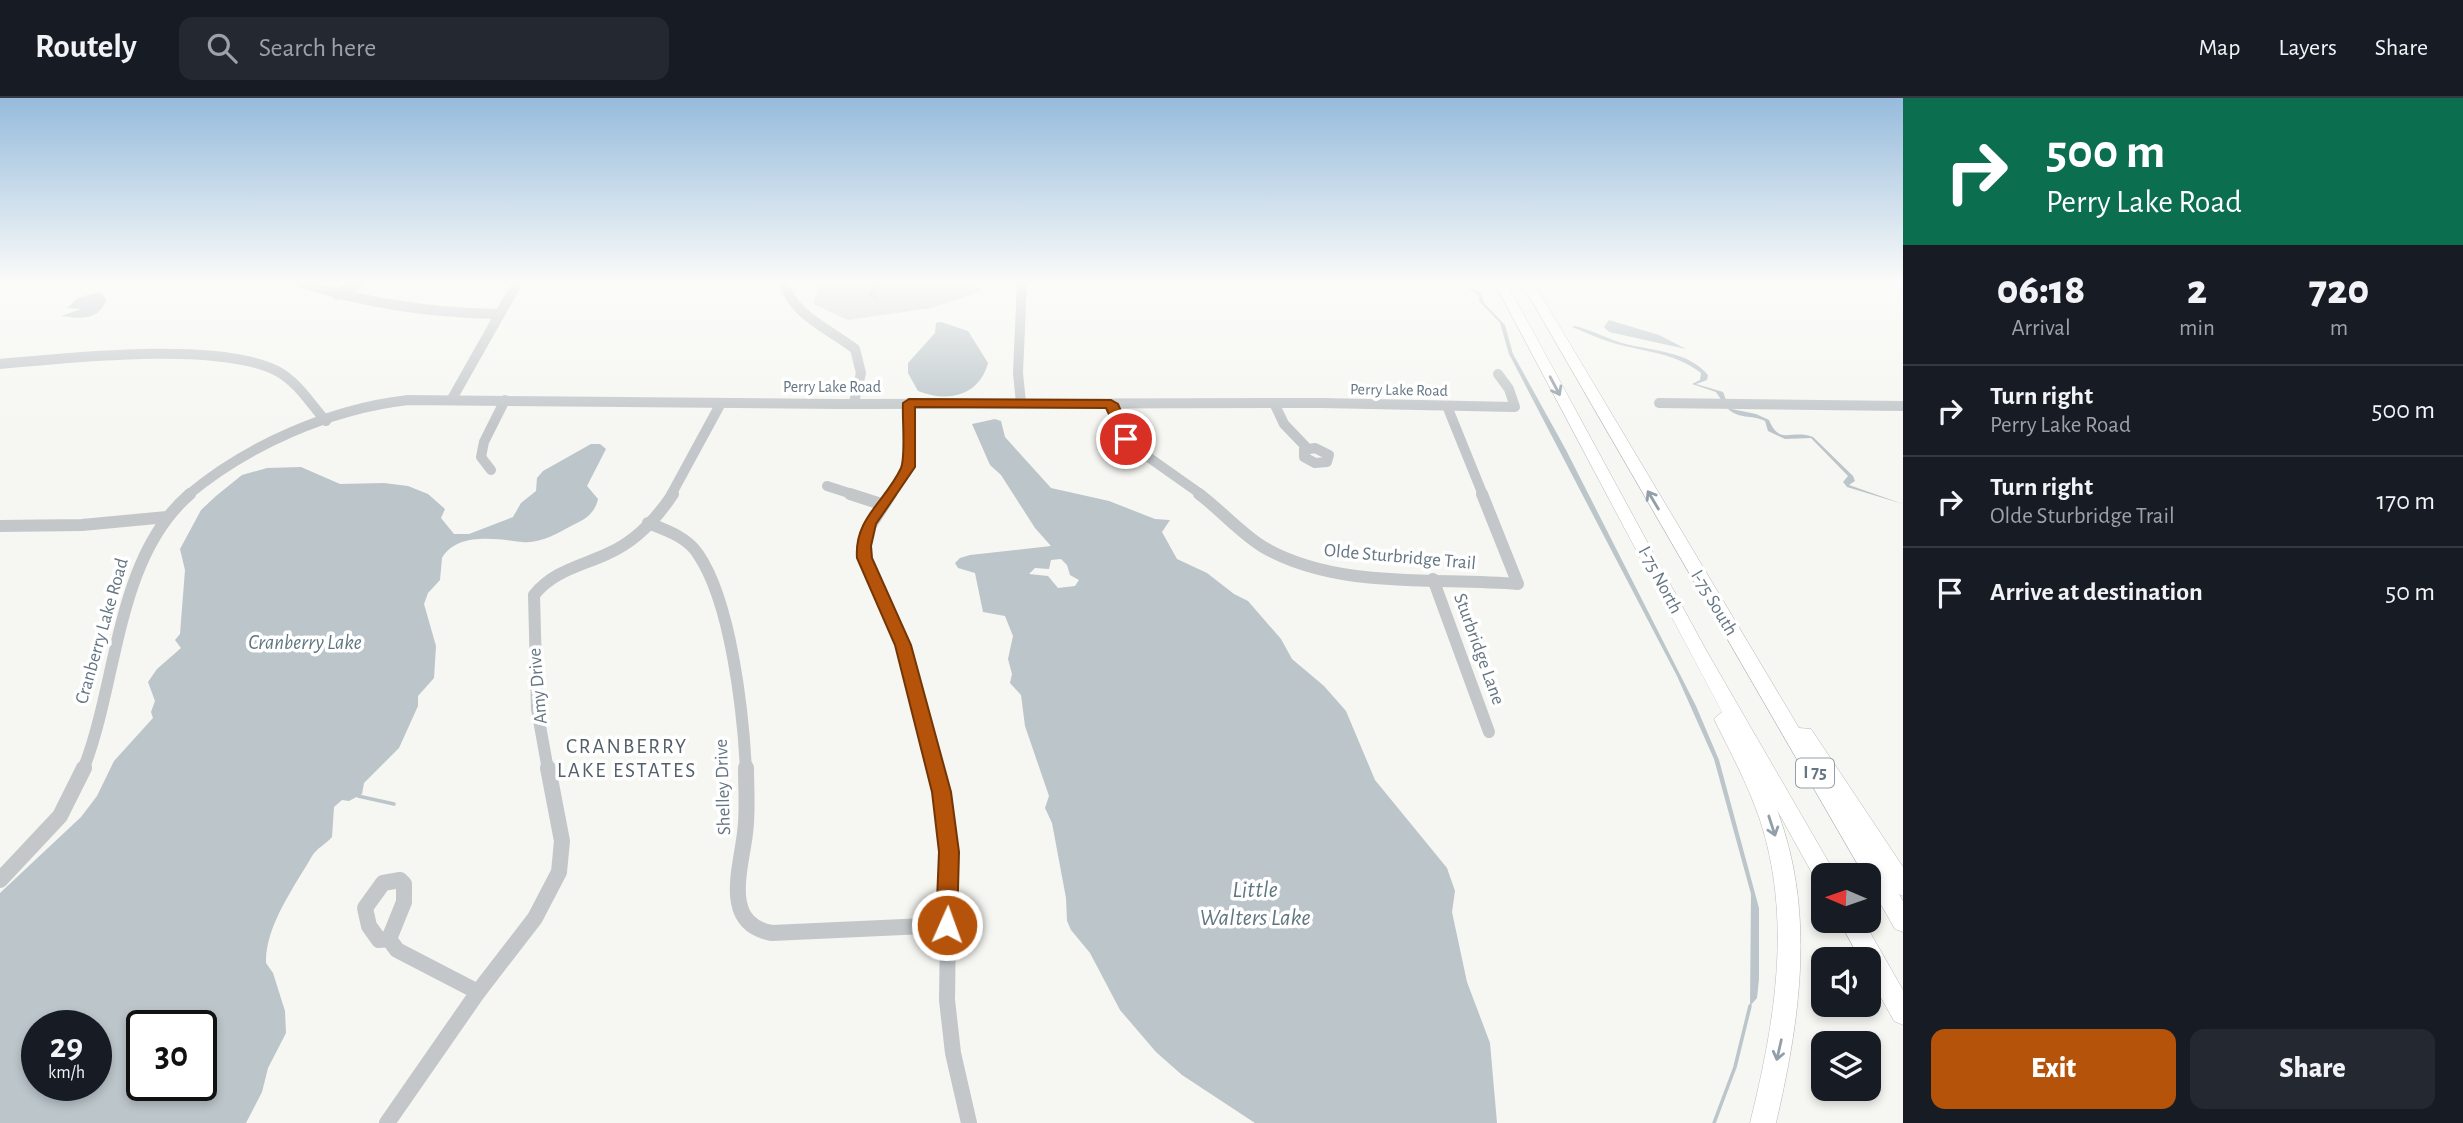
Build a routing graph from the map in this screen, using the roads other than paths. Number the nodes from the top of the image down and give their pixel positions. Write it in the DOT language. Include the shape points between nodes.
graph roads {
  1 [pos="491,330"];
  2 [pos="828,330"];
  3 [pos="1023,330"];
  4 [pos="1526,330"];
  5 [pos="1555,330"];
  6 [pos="0,364"];
  7 [pos="1497,374"];
  8 [pos="453,397"];
  9 [pos="505,400"];
  10 [pos="854,402"];
  11 [pos="721,403"];
  12 [pos="909,403"];
  13 [pos="1021,403"];
  14 [pos="1111,404"];
  15 [pos="1660,404"];
  16 [pos="1275,405"];
  17 [pos="1903,405"];
  18 [pos="1447,406"];
  19 [pos="326,421"];
  20 [pos="1307,448"];
  21 [pos="491,470"];
  22 [pos="827,486"];
  23 [pos="881,504"];
  24 [pos="167,517"];
  25 [pos="648,523"];
  26 [pos="0,526"];
  27 [pos="1433,579"];
  28 [pos="1728,625"];
  29 [pos="1698,652"];
  30 [pos="1489,732"];
  31 [pos="1818,863"];
  32 [pos="0,880"];
  33 [pos="1903,886"];
  34 [pos="1903,922"];
  35 [pos="947,925"];
  36 [pos="1857,933"];
  37 [pos="389,939"];
  38 [pos="478,992"];
  39 [pos="1903,1013"];
  40 [pos="394,1120"];
  41 [pos="969,1123"];
  42 [pos="1763,1123"];
  1 -- 8 [label="street"];
  2 -- 10 [label="street" via="855,349 861,373"];
  3 -- 13 [label="street" via="1016,375"];
  4 -- 29 [label="highway, I-75 North / I 75, one-way"];
  28 -- 5 [label="highway, I-75 South / I 75, one-way"];
  6 -- 19 [label="street" via="111,357 236,359 277,370"];
  7 -- 18 [label="street, Perry Lake Road" via="1515,407"];
  8 -- 9 [label="street, Perry Lake Road"];
  8 -- 19 [label="street, Cranberry Lake Road" via="383,404"];
  9 -- 11 [label="street, Perry Lake Road"];
  9 -- 21 [label="street" via="484,442 481,457"];
  10 -- 11 [label="street, Perry Lake Road"];
  10 -- 12 [label="street, Perry Lake Road"];
  11 -- 25 [label="street, Amy Drive" via="688,467"];
  12 -- 13 [label="street, Perry Lake Road"];
  12 -- 23 [label="street" via="911,459"];
  13 -- 14 [label="street, Perry Lake Road"];
  14 -- 16 [label="street, Perry Lake Road"];
  14 -- 27 [label="street, Olde Sturbridge Trail" via="1133,447 1268,549 1319,569"];
  15 -- 17 [label="street"];
  16 -- 18 [label="street, Perry Lake Road"];
  16 -- 20 [label="street" via="1284,424"];
  18 -- 27 [label="street, Olde Sturbridge Trail" via="1518,584"];
  19 -- 24 [label="street, Cranberry Lake Road" via="233,464 187,496"];
  22 -- 23 [label="street"];
  23 -- 35 [label="street" via="865,535 864,558 903,645 942,792 949,852"];
  24 -- 26 [label="street"];
  24 -- 32 [label="street, Cranberry Lake Road" via="144,554 75,791 52,827"];
  25 -- 35 [label="street, Shelley Drive" via="682,538 699,555 713,579 724,619 746,779 747,823 737,901 745,918 760,931 772,933"];
  25 -- 38 [label="street, Amy Drive" via="622,547 547,578 534,595 537,709 562,841 559,872 535,919"];
  27 -- 30 [label="street, Sturbridge Lane"];
  28 -- 33 [label="highway"];
  28 -- 34 [label="highway, I-75 South / I 75"];
  29 -- 31 [label="highway, I-75 North / I 75"];
  29 -- 42 [label="highway, one-way" via="1696,662 1762,798 1787,888 1793,945 1789,1005"];
  35 -- 41 [label="street" via="950,1026"];
  36 -- 39 [label="highway"];
  37 -- 38 [label="street" via="406,957"];
  38 -- 40 [label="street, Amy Drive"];
}
